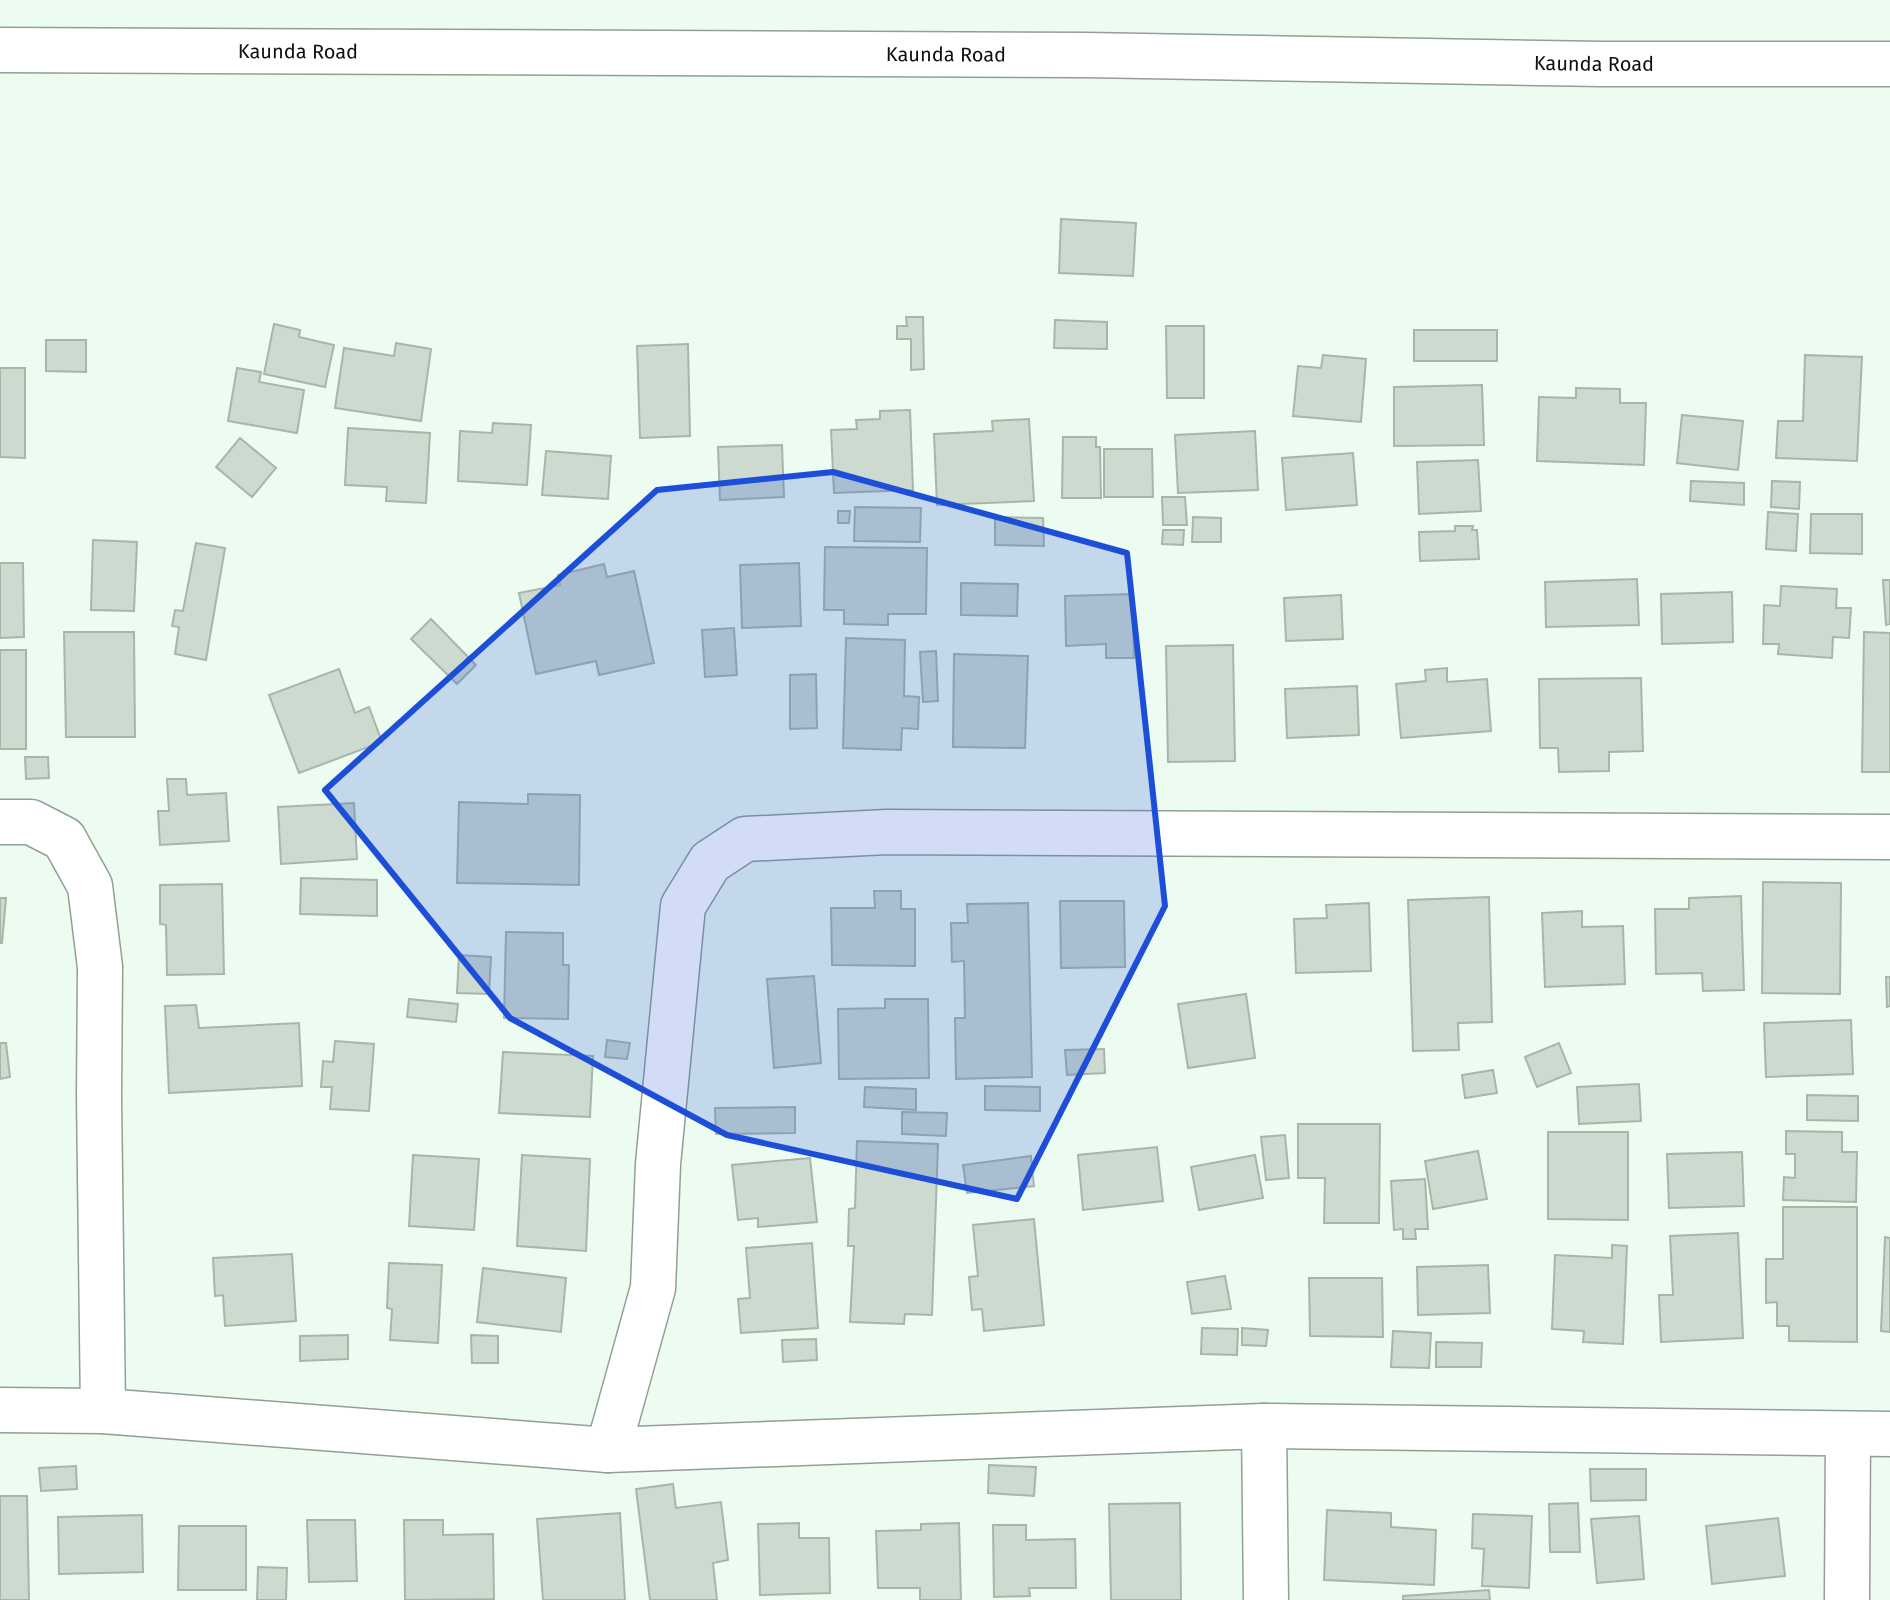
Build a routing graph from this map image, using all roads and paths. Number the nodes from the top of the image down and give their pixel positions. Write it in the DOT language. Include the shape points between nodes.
graph roads {
  1 [pos="0,50"];
  2 [pos="1890,64"];
  3 [pos="0,822"];
  4 [pos="1890,837"];
  5 [pos="0,1410"];
  6 [pos="103,1411"];
  7 [pos="1264,1426"];
  8 [pos="1869,1434"];
  9 [pos="608,1450"];
  10 [pos="1266,1600"];
  11 [pos="1847,1600"];
  1 -- 2 [label="street, Kaunda Road"];
  3 -- 6 [label="street" via="31,822 64,839 90,886 100,967"];
  4 -- 9 [label="street" via="887,832 745,839 710,862 683,906 658,1164 653,1288"];
  5 -- 6 [label="street"];
  6 -- 9 [label="street"];
  7 -- 8 [label="street"];
  7 -- 9 [label="street"];
  7 -- 10 [label="street"];
  8 -- 11 [label="street"];
}
